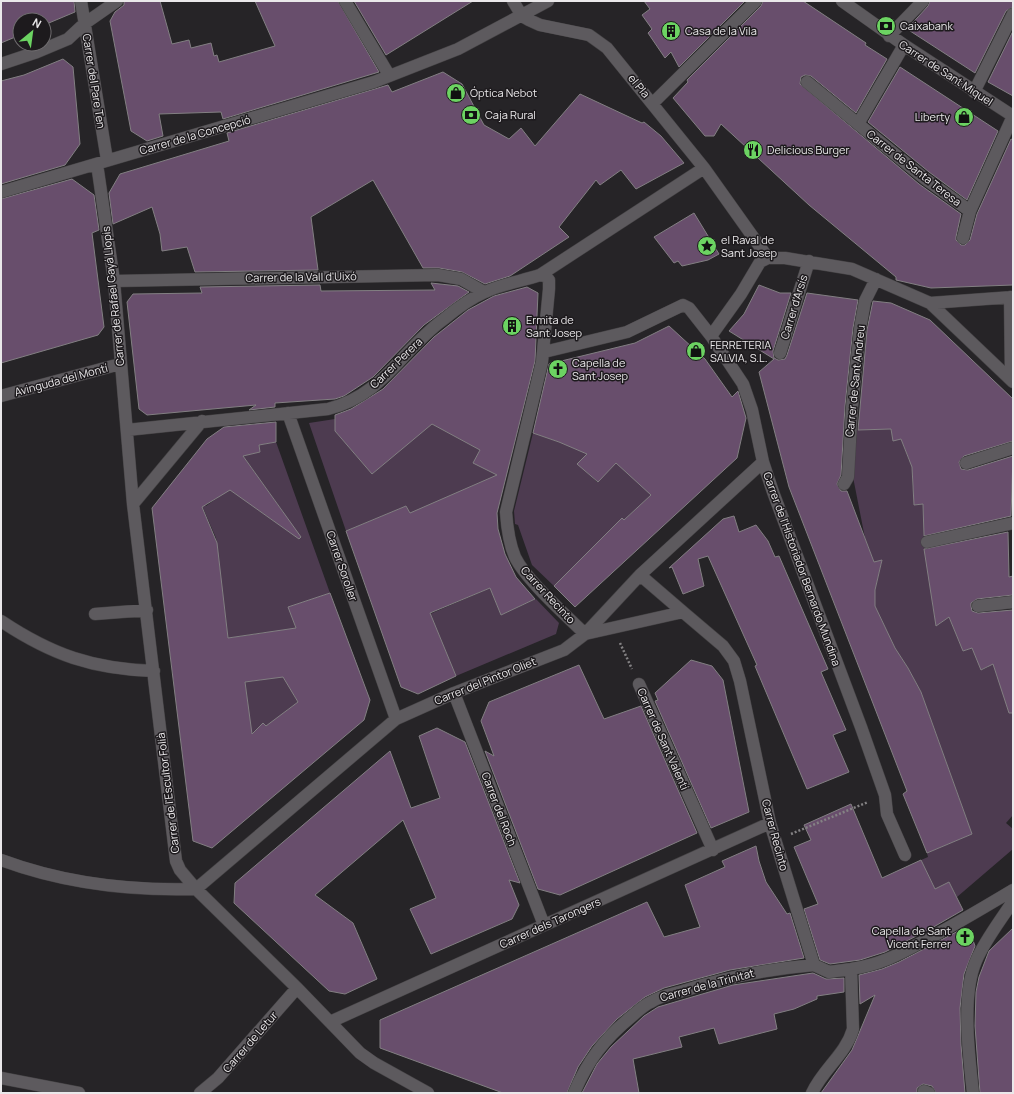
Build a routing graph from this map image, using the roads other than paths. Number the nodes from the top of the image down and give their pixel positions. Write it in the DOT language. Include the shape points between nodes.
graph roads {
  1 [pos="81,1"];
  2 [pos="117,1"];
  3 [pos="345,1"];
  4 [pos="513,1"];
  5 [pos="548,1"];
  6 [pos="756,1"];
  7 [pos="842,1"];
  8 [pos="923,1"];
  9 [pos="1013,14"];
  10 [pos="522,16"];
  11 [pos="84,24"];
  12 [pos="890,36"];
  13 [pos="904,45"];
  14 [pos="1,64"];
  15 [pos="389,75"];
  16 [pos="806,82"];
  17 [pos="974,92"];
  18 [pos="653,103"];
  19 [pos="1013,116"];
  20 [pos="858,124"];
  21 [pos="102,162"];
  22 [pos="704,168"];
  23 [pos="1,192"];
  24 [pos="970,211"];
  25 [pos="963,238"];
  26 [pos="768,258"];
  27 [pos="809,262"];
  28 [pos="536,276"];
  29 [pos="876,279"];
  30 [pos="114,281"];
  31 [pos="484,292"];
  32 [pos="1011,297"];
  33 [pos="930,303"];
  34 [pos="714,340"];
  35 [pos="780,353"];
  36 [pos="543,357"];
  37 [pos="120,364"];
  38 [pos="1012,380"];
  39 [pos="1,396"];
  40 [pos="288,413"];
  41 [pos="202,421"];
  42 [pos="127,430"];
  43 [pos="1013,448"];
  44 [pos="763,462"];
  45 [pos="966,463"];
  46 [pos="844,484"];
  47 [pos="134,504"];
  48 [pos="1013,523"];
  49 [pos="927,542"];
  50 [pos="640,575"];
  51 [pos="1013,602"];
  52 [pos="978,606"];
  53 [pos="147,610"];
  54 [pos="683,612"];
  55 [pos="95,614"];
  56 [pos="1,621"];
  57 [pos="585,634"];
  58 [pos="154,671"];
  59 [pos="639,684"];
  60 [pos="454,693"];
  61 [pos="396,719"];
  62 [pos="770,824"];
  63 [pos="714,850"];
  64 [pos="905,855"];
  65 [pos="1,860"];
  66 [pos="196,889"];
  67 [pos="1013,890"];
  68 [pos="1013,901"];
  69 [pos="544,925"];
  70 [pos="814,965"];
  71 [pos="851,968"];
  72 [pos="297,988"];
  73 [pos="330,1022"];
  74 [pos="1,1078"];
  75 [pos="79,1093"];
  76 [pos="200,1093"];
  77 [pos="428,1093"];
  78 [pos="574,1093"];
  79 [pos="812,1093"];
  80 [pos="973,1093"];
  1 -- 11 [label="street, Carrer del Pare Ten"];
  2 -- 11 [label="street"];
  3 -- 15 [label="street"];
  4 -- 10 [label="street"];
  5 -- 10 [label="street"];
  6 -- 18 [label="street, el Pla"];
  7 -- 12 [label="street, Carrer de Sant Miquel"];
  8 -- 12 [label="street"];
  9 -- 17 [label="street"];
  10 -- 15 [label="street" via="458,49"];
  10 -- 18 [label="street, el Pla" via="540,25 584,34 597,40 612,53"];
  11 -- 14 [label="street" via="63,41"];
  11 -- 21 [label="street, Carrer del Pare Ten"];
  12 -- 13 [label="street, Carrer de Sant Miquel"];
  13 -- 17 [label="street, Carrer de Sant Miquel"];
  13 -- 20 [label="street, Carrer de Santa Teresa"];
  15 -- 21 [label="street, Carrer de la Concepció" via="361,87"];
  16 -- 20 [label="street, Carrer de Santa Teresa"];
  17 -- 19 [label="street, Carrer de Sant Miquel"];
  18 -- 22 [label="street"];
  19 -- 24 [label="street, Carrer de Santa Teresa"];
  20 -- 24 [label="street, Carrer de Santa Teresa" via="924,178"];
  21 -- 23 [label="street, Carrer de la Concepció"];
  21 -- 30 [label="street, Carrer de Rafael Gayá Llopis"];
  22 -- 26 [label="street"];
  22 -- 28 [label="street"];
  24 -- 25 [label="street, Carrer de Santa Teresa"];
  26 -- 27 [label="street"];
  26 -- 34 [label="street" via="760,262"];
  27 -- 29 [label="street" via="852,269"];
  27 -- 35 [label="street, Carrer d'Arsís"];
  28 -- 31 [label="street, Carrer Perera"];
  28 -- 36 [label="street" via="545,276 549,280"];
  29 -- 33 [label="street"];
  29 -- 46 [label="street, Carrer de Sant Andreu" via="865,301 860,329 848,477"];
  30 -- 31 [label="street, Carrer de la Vall d'Uixó" via="438,275 461,279"];
  30 -- 37 [label="street, Carrer de Rafael Gayá Llopis"];
  31 -- 40 [label="street, Carrer Perera" via="444,318 388,374 360,397 328,409"];
  32 -- 33 [label="street"];
  32 -- 38 [label="street"];
  33 -- 38 [label="street"];
  34 -- 36 [label="street" via="689,308 683,305 626,332"];
  34 -- 44 [label="street, Carrer de l'Historiador Bernardo Mundina" via="736,371 745,389"];
  36 -- 57 [label="street, Carrer Recinto" via="506,512 507,529 524,572"];
  37 -- 39 [label="street, Avinguda del Montí"];
  37 -- 42 [label="street, Carrer de Rafael Gayá Llopis"];
  40 -- 41 [label="street, Carrer Perera"];
  40 -- 61 [label="street, Carrer Soroller"];
  41 -- 42 [label="street, Carrer Perera"];
  41 -- 47 [label="street"];
  42 -- 47 [label="street, Carrer de l'Escultor Folià"];
  43 -- 45 [label="street"];
  44 -- 50 [label="street, Carrer del Pintor Oliet"];
  44 -- 64 [label="street, Carrer de l'Historiador Bernardo Mundina" via="885,795 887,814"];
  47 -- 53 [label="street, Carrer de l'Escultor Folià"];
  48 -- 49 [label="street"];
  50 -- 54 [label="street, Carrer Recinto"];
  50 -- 57 [label="street, Carrer del Pintor Oliet"];
  51 -- 52 [label="street"];
  53 -- 55 [label="street"];
  53 -- 58 [label="street, Carrer de l'Escultor Folià"];
  54 -- 57 [label="street"];
  54 -- 62 [label="street, Carrer Recinto" via="723,646 734,661"];
  56 -- 58 [label="street" via="53,651 80,660 112,669"];
  57 -- 60 [label="street, Carrer del Pintor Oliet" via="564,650"];
  58 -- 66 [label="street, Carrer de l'Escultor Folià" via="174,851 180,870"];
  59 -- 63 [label="street, Carrer de Sant Valentí"];
  60 -- 61 [label="street, Carrer del Pintor Oliet"];
  60 -- 69 [label="street, Carrer del Roch"];
  61 -- 66 [label="street, Carrer del Pintor Oliet"];
  62 -- 63 [label="street, Carrer dels Tarongers"];
  62 -- 70 [label="street, Carrer Recinto"];
  63 -- 69 [label="street, Carrer dels Tarongers"];
  65 -- 66 [label="street" via="96,884 143,890"];
  66 -- 72 [label="street, Carrer de l'Escultor Folià"];
  67 -- 71 [label="street" via="953,926 885,961 871,966"];
  68 -- 80 [label="street" via="984,947 972,972 967,1038"];
  69 -- 73 [label="street, Carrer dels Tarongers"];
  70 -- 71 [label="street" via="829,972"];
  70 -- 78 [label="street, Carrer de la Trinitat" via="737,976 651,1002 602,1043"];
  71 -- 79 [label="street" via="852,1034"];
  72 -- 73 [label="street, Carrer de l'Escultor Folià"];
  72 -- 76 [label="street, Carrer de Letur" via="218,1078"];
  73 -- 77 [label="street, Carrer de l'Escultor Folià" via="360,1053"];
  74 -- 75 [label="street"];
}
